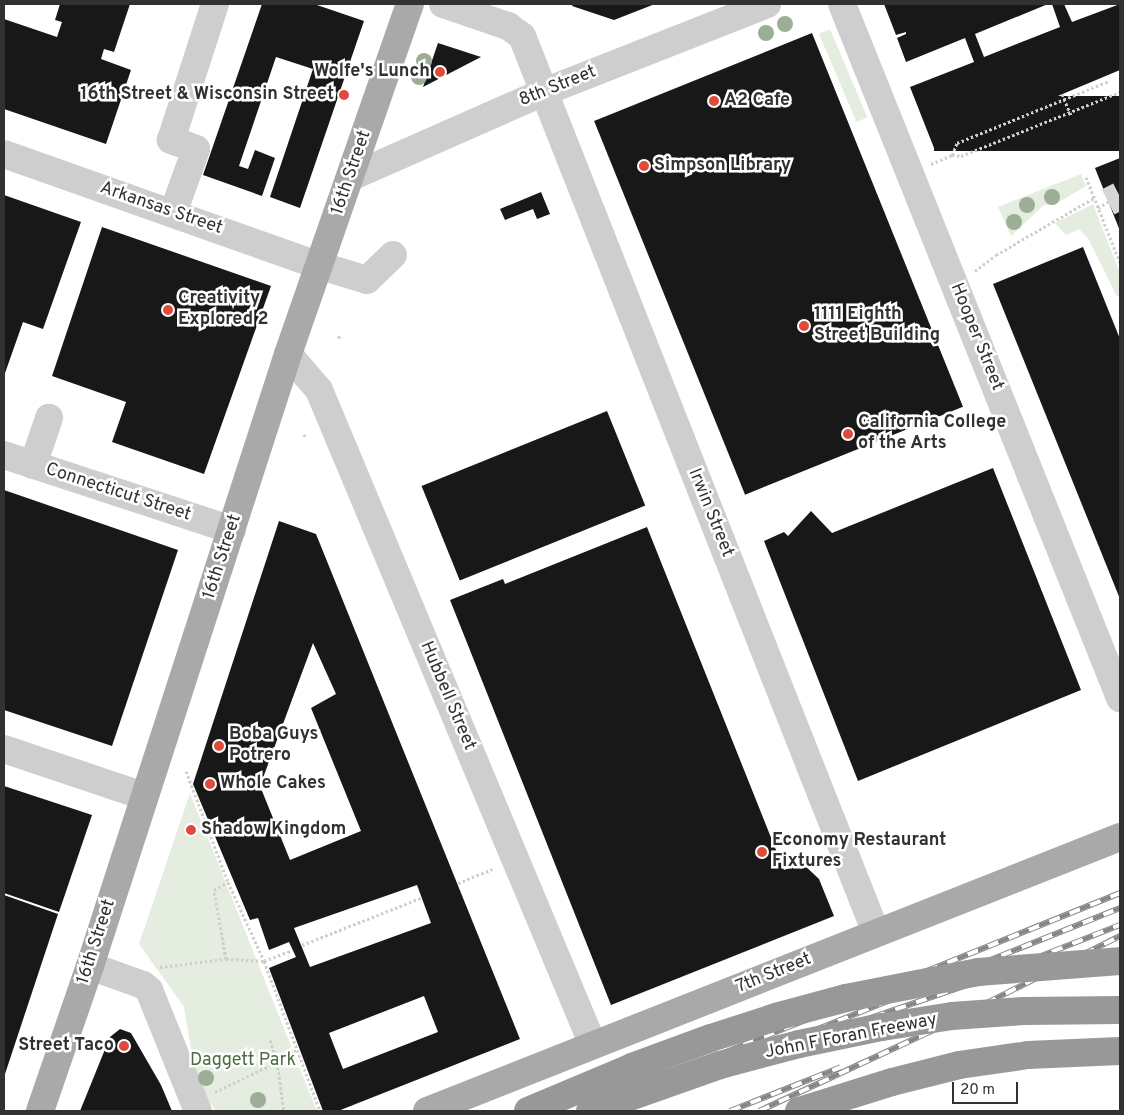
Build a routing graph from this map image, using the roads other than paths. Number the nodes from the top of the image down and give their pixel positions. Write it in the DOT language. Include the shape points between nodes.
graph roads {
  1 [pos="215,4"];
  2 [pos="410,4"];
  3 [pos="443,4"];
  4 [pos="767,4"];
  5 [pos="842,4"];
  6 [pos="544,92"];
  7 [pos="4,154"];
  8 [pos="351,177"];
  9 [pos="173,213"];
  10 [pos="393,255"];
  11 [pos="318,265"];
  12 [pos="288,354"];
  13 [pos="49,418"];
  14 [pos="4,455"];
  15 [pos="33,465"];
  16 [pos="232,530"];
  17 [pos="1117,682"];
  18 [pos="4,749"];
  19 [pos="144,796"];
  20 [pos="1120,838"];
  21 [pos="876,933"];
  22 [pos="1120,961"];
  23 [pos="90,966"];
  24 [pos="1120,1010"];
  25 [pos="593,1046"];
  26 [pos="1120,1051"];
  27 [pos="196,1107"];
  28 [pos="40,1111"];
  29 [pos="427,1111"];
  30 [pos="528,1111"];
  31 [pos="590,1111"];
  32 [pos="799,1111"];
  1 -- 9 [label="street" via="171,140 196,148"];
  2 -- 8 [label="main road, 16th Street"];
  3 -- 6 [label="street, Irwin Street" via="508,26 522,36"];
  4 -- 6 [label="street, 8th Street"];
  5 -- 17 [label="street, Hooper Street"];
  6 -- 8 [label="street, 8th Street"];
  6 -- 21 [label="street, Irwin Street"];
  7 -- 9 [label="street, Arkansas Street"];
  8 -- 11 [label="main road, 16th Street"];
  9 -- 11 [label="street, Arkansas Street"];
  10 -- 11 [label="street, Arkansas Street" via="367,280"];
  11 -- 12 [label="main road, 16th Street"];
  12 -- 16 [label="main road, 16th Street"];
  12 -- 25 [label="street, Hubbell Street" via="319,390"];
  13 -- 15 [label="street"];
  14 -- 15 [label="street, Connecticut Street"];
  15 -- 16 [label="street, Connecticut Street"];
  16 -- 19 [label="main road, 16th Street"];
  18 -- 19 [label="street"];
  19 -- 23 [label="main road, 16th Street"];
  20 -- 21 [label="main road, 7th Street"];
  21 -- 25 [label="main road, 7th Street"];
  22 -- 30 [label="highway, bridge" via="978,972 846,998 711,1038"];
  23 -- 27 [label="street" via="149,990"];
  23 -- 28 [label="main road, 16th Street"];
  24 -- 31 [label="highway, John F Foran Freeway, bridge" via="952,1016 882,1027 720,1065"];
  25 -- 29 [label="main road, 7th Street"];
  26 -- 32 [label="highway" via="1028,1055 959,1065"];
}
